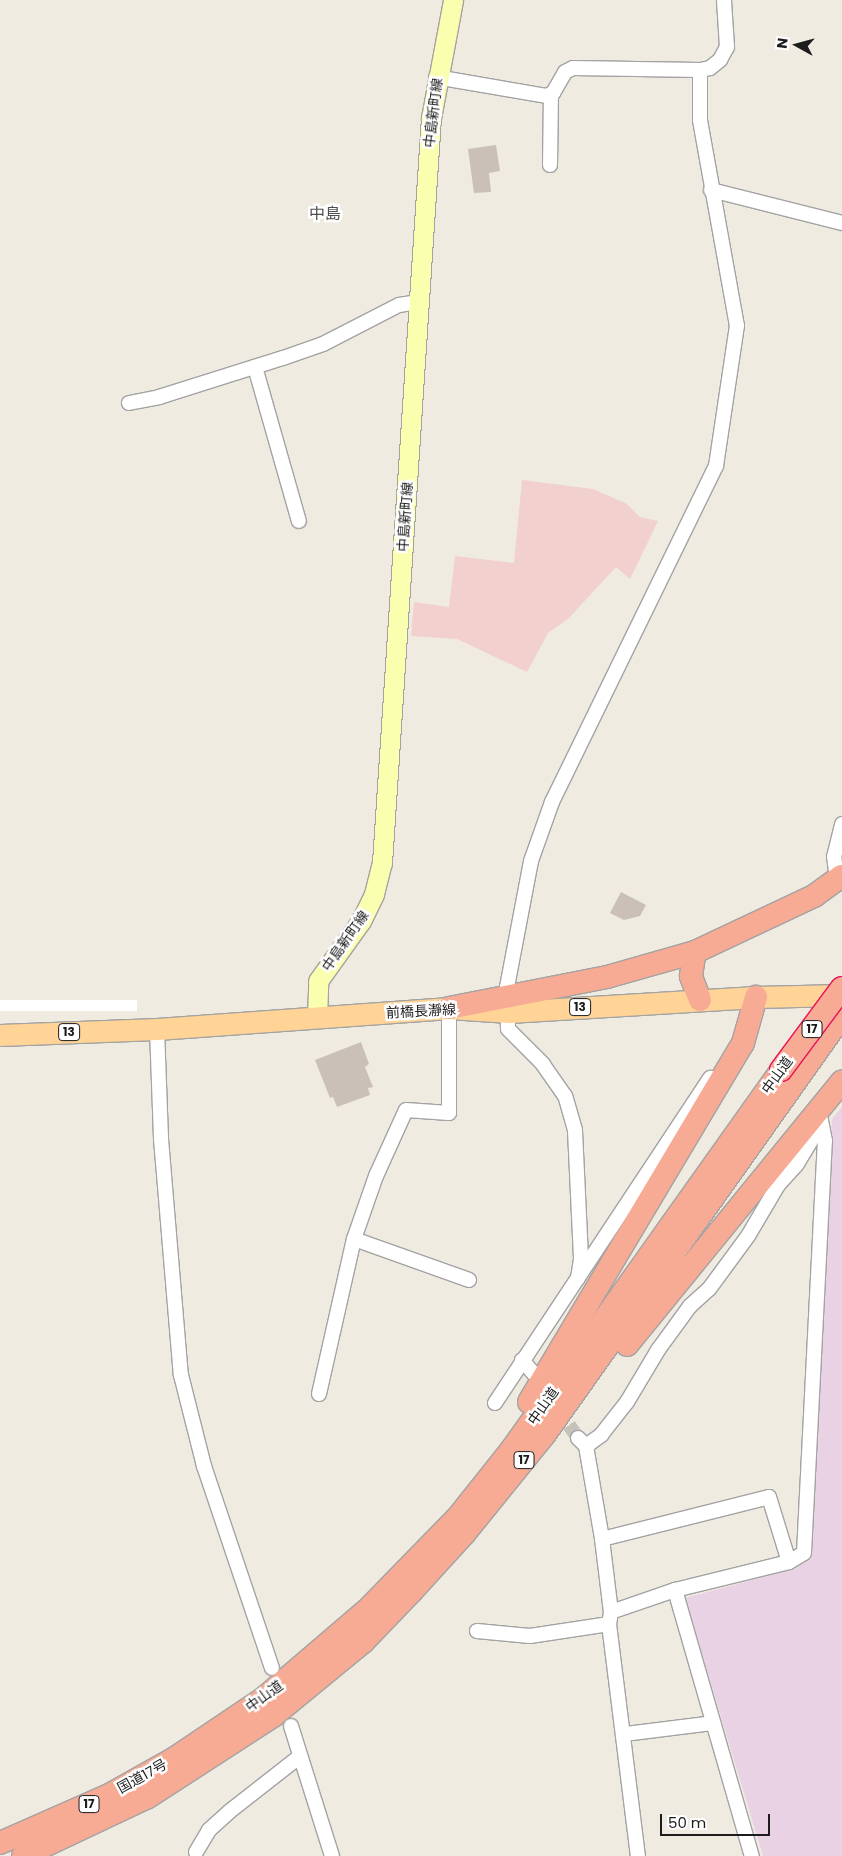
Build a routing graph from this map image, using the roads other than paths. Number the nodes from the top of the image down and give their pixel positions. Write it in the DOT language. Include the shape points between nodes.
graph roads {
  1 [pos="453,0"];
  2 [pos="724,0"];
  3 [pos="700,70"];
  4 [pos="436,77"];
  5 [pos="551,94"];
  6 [pos="550,164"];
  7 [pos="711,190"];
  8 [pos="842,223"];
  9 [pos="419,302"];
  10 [pos="255,367"];
  11 [pos="129,403"];
  12 [pos="299,521"];
  13 [pos="842,824"];
  14 [pos="839,878"];
  15 [pos="695,952"];
  16 [pos="842,988"];
  17 [pos="756,996"];
  18 [pos="842,996"];
  19 [pos="700,1000"];
  20 [pos="509,1003"];
  21 [pos="449,1008"];
  22 [pos="842,1016"];
  23 [pos="317,1018"];
  24 [pos="147,1029"];
  25 [pos="0,1035"];
  26 [pos="724,1057"];
  27 [pos="792,1070"];
  28 [pos="842,1081"];
  29 [pos="820,1118"];
  30 [pos="354,1239"];
  31 [pos="578,1278"];
  32 [pos="469,1280"];
  33 [pos="522,1360"];
  34 [pos="534,1374"];
  35 [pos="319,1394"];
  36 [pos="495,1403"];
  37 [pos="457,1518"];
  38 [pos="602,1539"];
  39 [pos="788,1562"];
  40 [pos="675,1590"];
  41 [pos="610,1618"];
  42 [pos="476,1631"];
  43 [pos="363,1642"];
  44 [pos="272,1668"];
  45 [pos="712,1723"];
  46 [pos="291,1726"];
  47 [pos="625,1734"];
  48 [pos="299,1757"];
  49 [pos="175,1758"];
  50 [pos="174,1782"];
  51 [pos="0,1843"];
  52 [pos="196,1852"];
  53 [pos="23,1856"];
  54 [pos="332,1856"];
  55 [pos="638,1856"];
  56 [pos="752,1856"];
  1 -- 4 [label="main road, 中島新町線"];
  2 -- 3 [label="street" via="727,47 720,60"];
  3 -- 5 [label="street" via="573,68 565,72"];
  3 -- 7 [label="street" via="700,120"];
  4 -- 5 [label="street"];
  4 -- 9 [label="main road, 中島新町線"];
  5 -- 6 [label="street"];
  7 -- 8 [label="street"];
  7 -- 20 [label="street" via="737,326 716,466 552,802 531,861 507,987"];
  9 -- 10 [label="street" via="399,305 323,344"];
  9 -- 23 [label="main road, 中島新町線" via="382,863 374,894 362,920 318,981"];
  10 -- 11 [label="street"];
  10 -- 12 [label="street"];
  13 -- 14 [label="street" via="834,858"];
  14 -- 15 [label="highway" via="814,896"];
  15 -- 19 [label="highway" via="691,976"];
  15 -- 20 [label="highway"];
  16 -- 27 [label="highway, 中山道 / 17, bridge"];
  17 -- 18 [label="main road, 13"];
  17 -- 19 [label="main road, 13"];
  17 -- 37 [label="highway, 17" via="743,1043"];
  19 -- 20 [label="main road, 13"];
  20 -- 21 [label="highway"];
  20 -- 31 [label="street" via="508,1029 543,1064 560,1088 575,1130 581,1258"];
  21 -- 23 [label="main road, 前橋長瀞線 / 13"];
  21 -- 30 [label="street" via="449,1113 406,1110 376,1176"];
  22 -- 27 [label="highway, 中山道 / 17"];
  23 -- 24 [label="main road, 前橋長瀞線 / 13"];
  24 -- 25 [label="main road, 前橋長瀞線 / 13"];
  24 -- 44 [label="street" via="161,1139 181,1375 204,1466"];
  26 -- 31 [label="street"];
  27 -- 37 [label="highway, 中山道 / 17" via="512,1450"];
  27 -- 43 [label="highway, 中山道 / 17" via="546,1434 464,1534"];
  28 -- 29 [label="highway, 17"];
  29 -- 38 [label="street" via="797,1164 778,1185 748,1236 709,1289 690,1306 627,1402 601,1435 582,1442"];
  29 -- 39 [label="street" via="825,1141 806,1546 804,1553"];
  29 -- 43 [label="highway, 17" via="613,1362 514,1496 430,1586"];
  30 -- 32 [label="street"];
  30 -- 35 [label="street"];
  31 -- 33 [label="street"];
  33 -- 34 [label="street"];
  33 -- 36 [label="street"];
  37 -- 49 [label="highway, 中山道 / 17" via="320,1653 264,1698"];
  38 -- 39 [label="street" via="769,1497"];
  38 -- 41 [label="street"];
  39 -- 40 [label="street"];
  40 -- 41 [label="street"];
  40 -- 45 [label="street"];
  41 -- 42 [label="street" via="530,1636"];
  41 -- 47 [label="street"];
  43 -- 50 [label="highway, 中山道 / 17" via="273,1716"];
  45 -- 47 [label="street"];
  45 -- 56 [label="street"];
  46 -- 48 [label="street"];
  47 -- 55 [label="street"];
  48 -- 52 [label="street" via="230,1810 209,1830"];
  48 -- 54 [label="street"];
  49 -- 51 [label="highway, 国道17号 / 17" via="109,1795"];
  50 -- 53 [label="highway, 国道17号 / 17" via="110,1817"];
}
